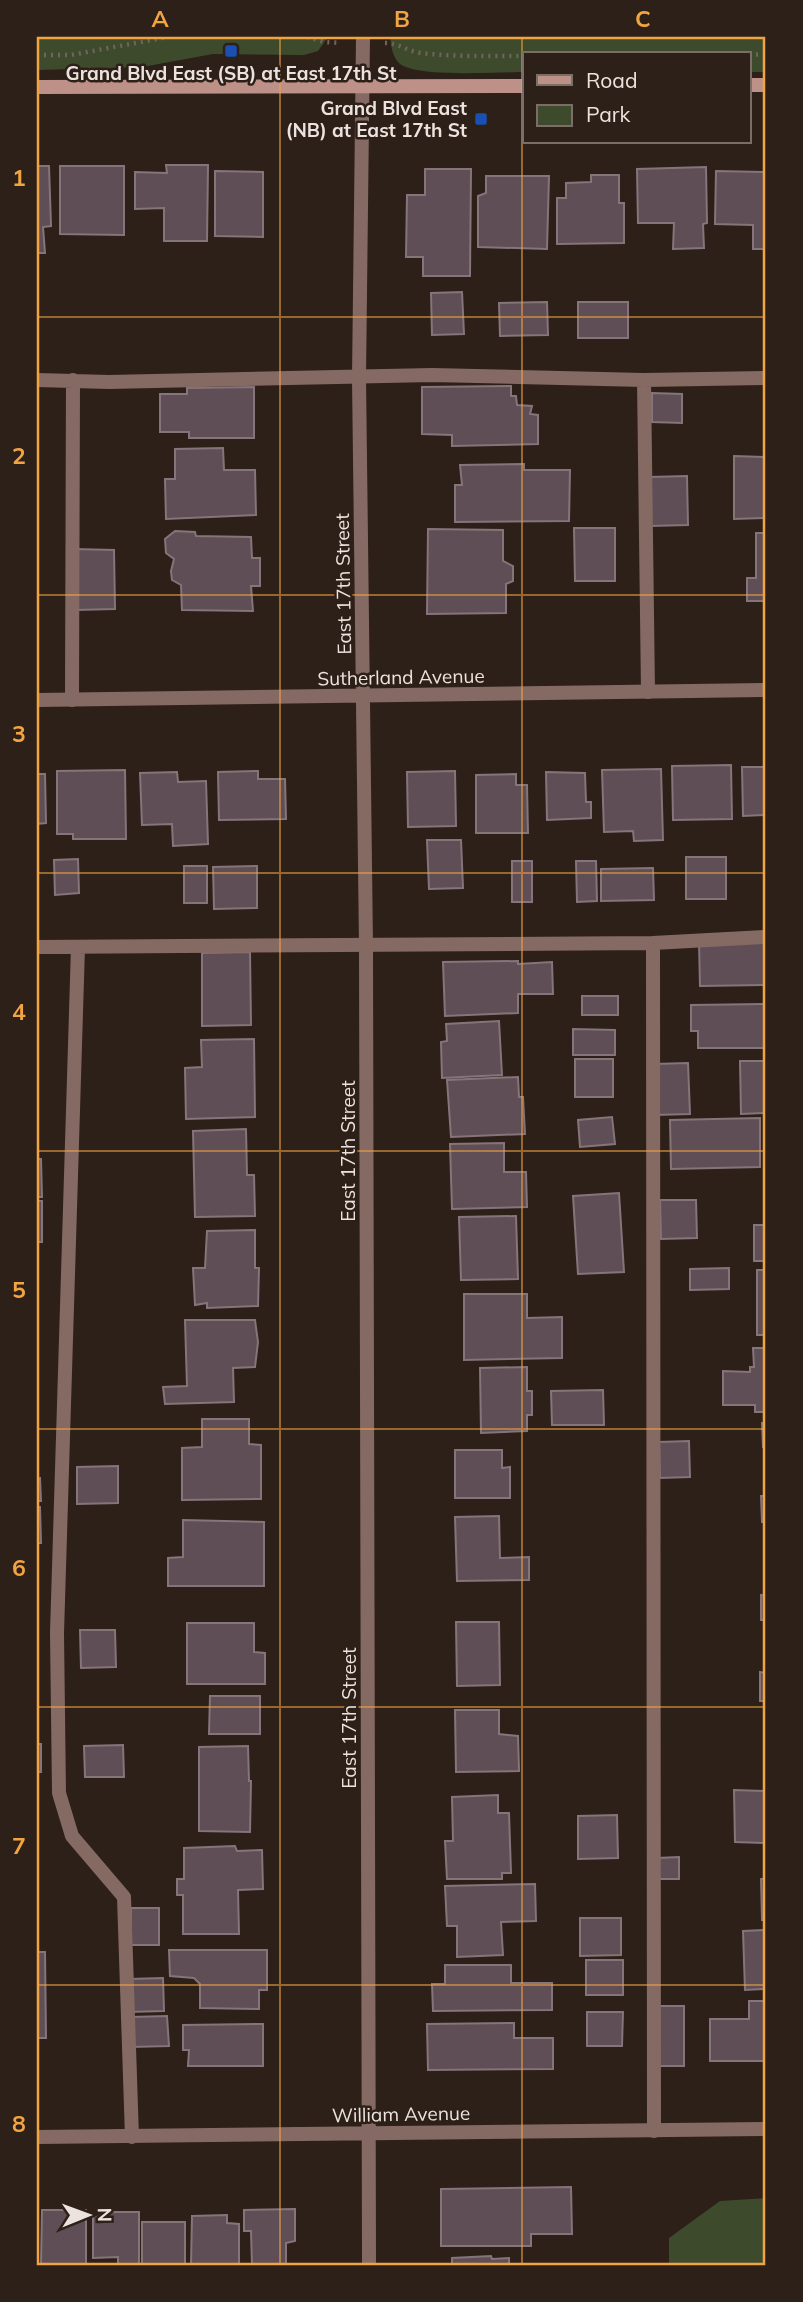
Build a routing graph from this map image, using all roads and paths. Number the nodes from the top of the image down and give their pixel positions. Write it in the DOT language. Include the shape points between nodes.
graph roads {
  1 [pos="168,37"];
  2 [pos="307,37"];
  3 [pos="363,37"];
  4 [pos="325,42"];
  5 [pos="391,43"];
  6 [pos="37,55"];
  7 [pos="523,56"];
  8 [pos="363,86"];
  9 [pos="523,86"];
  10 [pos="37,87"];
  11 [pos="359,377"];
  12 [pos="766,377"];
  13 [pos="37,380"];
  14 [pos="73,380"];
  15 [pos="644,380"];
  16 [pos="766,690"];
  17 [pos="648,692"];
  18 [pos="364,697"];
  19 [pos="37,700"];
  20 [pos="72,700"];
  21 [pos="766,937"];
  22 [pos="653,943"];
  23 [pos="366,946"];
  24 [pos="37,947"];
  25 [pos="78,947"];
  26 [pos="766,2129"];
  27 [pos="654,2131"];
  28 [pos="368,2134"];
  29 [pos="37,2137"];
  30 [pos="132,2137"];
  31 [pos="369,2265"];
  1 -- 6 [label="path" via="71,55"];
  2 -- 4 [label="path"];
  3 -- 8 [label="street, East 17th Street"];
  5 -- 7 [label="path" via="408,51 451,56"];
  8 -- 9 [label="main road"];
  8 -- 10 [label="main road"];
  8 -- 11 [label="street, East 17th Street"];
  11 -- 14 [label="street"];
  11 -- 15 [label="street"];
  11 -- 18 [label="street, East 17th Street"];
  12 -- 15 [label="street"];
  13 -- 14 [label="street"];
  14 -- 20 [label="street"];
  15 -- 17 [label="street"];
  16 -- 17 [label="street, Sutherland Avenue"];
  17 -- 18 [label="street, Sutherland Avenue"];
  18 -- 20 [label="street, Sutherland Avenue"];
  18 -- 23 [label="street, East 17th Street"];
  19 -- 20 [label="street, Sutherland Avenue"];
  21 -- 22 [label="street"];
  22 -- 23 [label="street"];
  22 -- 27 [label="street"];
  23 -- 25 [label="street"];
  23 -- 28 [label="street, East 17th Street"];
  24 -- 25 [label="street"];
  25 -- 30 [label="street" via="57,1633 59,1793 72,1836 124,1897"];
  26 -- 27 [label="street, William Avenue"];
  27 -- 28 [label="street, William Avenue"];
  28 -- 30 [label="street, William Avenue"];
  28 -- 31 [label="street, East 17th Street"];
  29 -- 30 [label="street, William Avenue"];
}
